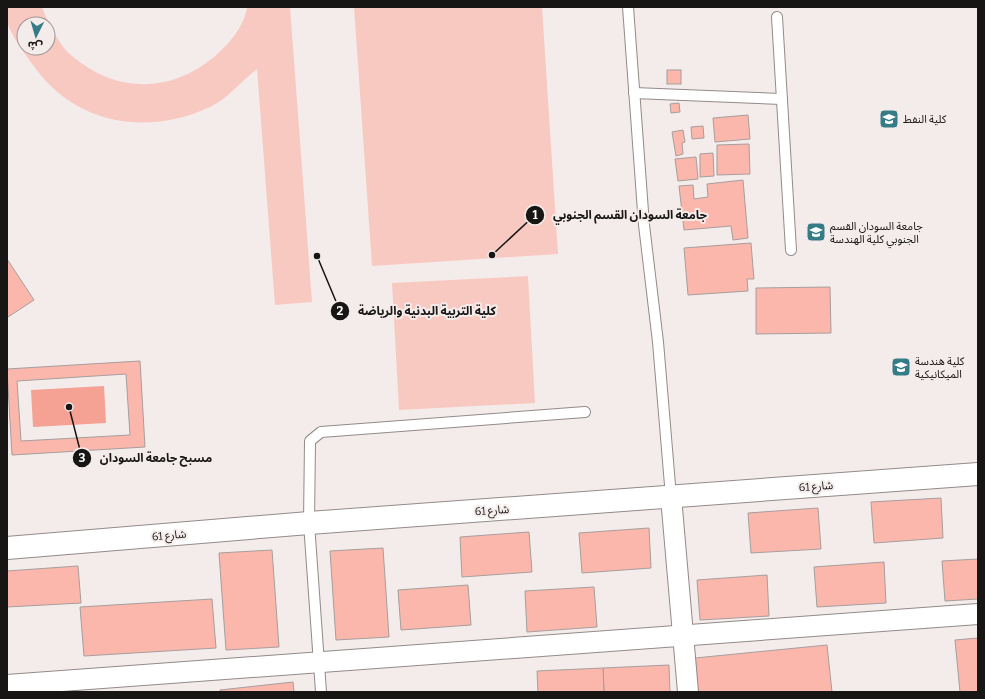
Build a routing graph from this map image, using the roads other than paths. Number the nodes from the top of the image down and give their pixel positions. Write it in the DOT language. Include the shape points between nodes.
graph roads {
  1 [pos="628,7"];
  2 [pos="777,16"];
  3 [pos="634,93"];
  4 [pos="782,99"];
  5 [pos="791,250"];
  6 [pos="585,412"];
  7 [pos="978,474"];
  8 [pos="671,497"];
  9 [pos="309,523"];
  10 [pos="7,548"];
  11 [pos="978,614"];
  12 [pos="684,636"];
  13 [pos="319,661"];
  14 [pos="7,685"];
  15 [pos="321,692"];
  16 [pos="688,692"];
  1 -- 3 [label="lane"];
  2 -- 4 [label="lane"];
  3 -- 4 [label="lane"];
  3 -- 8 [label="lane" via="644,225 658,342"];
  4 -- 5 [label="lane"];
  6 -- 9 [label="lane" via="322,432 310,441"];
  7 -- 8 [label="street, شارع 61"];
  8 -- 9 [label="street, شارع 61"];
  8 -- 12 [label="street"];
  9 -- 10 [label="street, شارع 61"];
  9 -- 13 [label="lane"];
  11 -- 12 [label="street"];
  12 -- 13 [label="street"];
  12 -- 16 [label="street"];
  13 -- 14 [label="street"];
  13 -- 15 [label="lane"];
}
